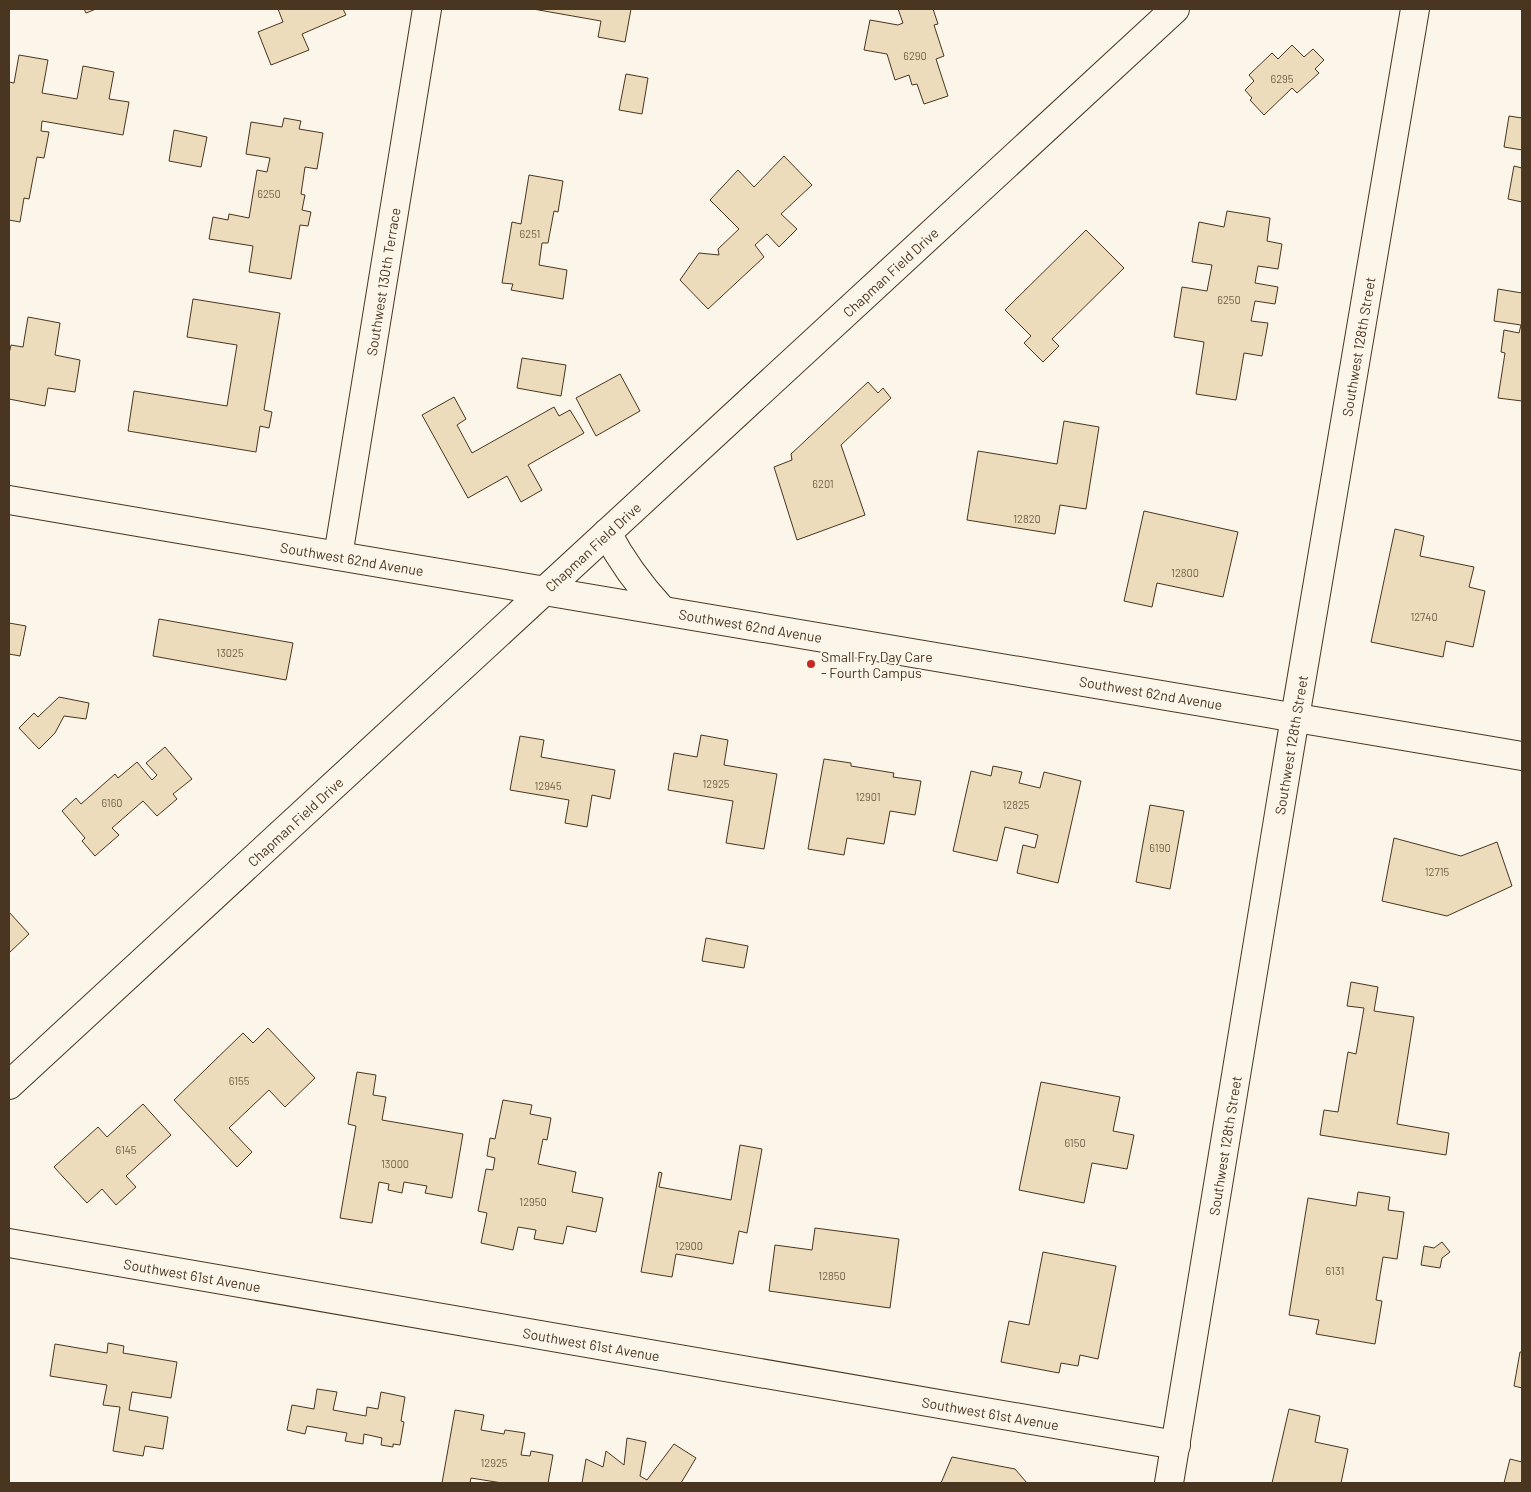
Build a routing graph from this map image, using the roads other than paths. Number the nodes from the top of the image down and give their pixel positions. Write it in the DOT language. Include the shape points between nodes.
graph roads {
  1 [pos="427,9"];
  2 [pos="1175,9"];
  3 [pos="1415,9"];
  4 [pos="9,500"];
  5 [pos="607,533"];
  6 [pos="338,556"];
  7 [pos="544,591"];
  8 [pos="662,610"];
  9 [pos="1296,716"];
  10 [pos="1522,756"];
  11 [pos="9,1085"];
  12 [pos="9,1243"];
  13 [pos="1176,1445"];
  14 [pos="1169,1483"];
  1 -- 6 [label="street, Southwest 130th Terrace"];
  2 -- 5 [label="street, Chapman Field Drive"];
  3 -- 9 [label="street, Southwest 128th Street"];
  4 -- 6 [label="street, Southwest 62nd Avenue"];
  5 -- 7 [label="street, Chapman Field Drive"];
  5 -- 8 [label="street" via="640,586"];
  6 -- 7 [label="street, Southwest 62nd Avenue"];
  7 -- 8 [label="street, Southwest 62nd Avenue"];
  7 -- 11 [label="street, Chapman Field Drive"];
  8 -- 9 [label="street, Southwest 62nd Avenue"];
  9 -- 10 [label="street, Southwest 62nd Avenue"];
  9 -- 13 [label="street, Southwest 128th Street"];
  12 -- 13 [label="street, Southwest 61st Avenue"];
  13 -- 14 [label="street, Southwest 128th Street"];
}
